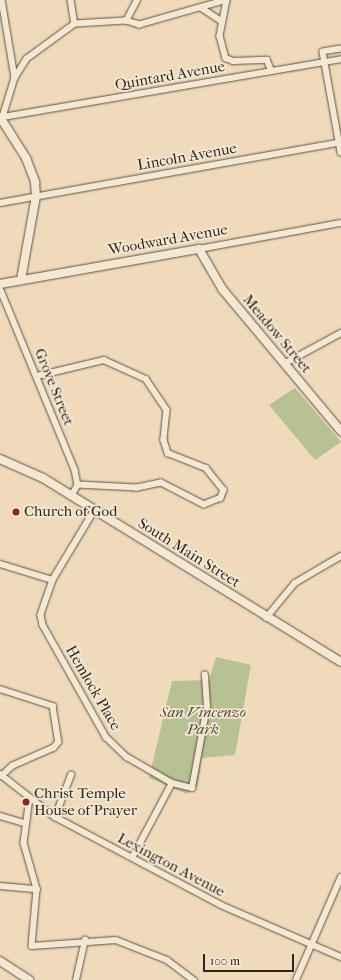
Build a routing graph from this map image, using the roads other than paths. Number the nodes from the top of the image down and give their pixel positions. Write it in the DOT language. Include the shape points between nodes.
graph roads {
  1 [pos="2,0"];
  2 [pos="71,0"];
  3 [pos="137,0"];
  4 [pos="227,0"];
  5 [pos="202,8"];
  6 [pos="220,20"];
  7 [pos="126,21"];
  8 [pos="75,24"];
  9 [pos="341,49"];
  10 [pos="341,59"];
  11 [pos="325,62"];
  12 [pos="272,71"];
  13 [pos="15,78"];
  14 [pos="2,117"];
  15 [pos="340,142"];
  16 [pos="341,152"];
  17 [pos="36,196"];
  18 [pos="0,203"];
  19 [pos="341,223"];
  20 [pos="199,249"];
  21 [pos="20,279"];
  22 [pos="0,284"];
  23 [pos="0,288"];
  24 [pos="341,333"];
  25 [pos="284,364"];
  26 [pos="37,376"];
  27 [pos="341,431"];
  28 [pos="0,459"];
  29 [pos="78,485"];
  30 [pos="72,496"];
  31 [pos="95,510"];
  32 [pos="341,556"];
  33 [pos="0,564"];
  34 [pos="53,580"];
  35 [pos="266,618"];
  36 [pos="341,662"];
  37 [pos="205,675"];
  38 [pos="0,689"];
  39 [pos="1,775"];
  40 [pos="71,775"];
  41 [pos="172,783"];
  42 [pos="30,798"];
  43 [pos="0,816"];
  44 [pos="54,817"];
  45 [pos="25,824"];
  46 [pos="132,858"];
  47 [pos="341,877"];
  48 [pos="0,886"];
  49 [pos="37,889"];
  50 [pos="85,940"];
  51 [pos="312,945"];
  52 [pos="341,957"];
  53 [pos="0,961"];
  54 [pos="29,980"];
  55 [pos="76,980"];
  56 [pos="194,980"];
  57 [pos="296,980"];
  1 -- 13 [label="street"];
  2 -- 8 [label="street"];
  3 -- 7 [label="street"];
  4 -- 5 [label="street"];
  4 -- 6 [label="street"];
  5 -- 6 [label="street"];
  5 -- 7 [label="street" via="140,26"];
  6 -- 12 [label="street" via="221,43 226,58 233,62 268,60"];
  7 -- 8 [label="street"];
  8 -- 13 [label="street" via="27,59"];
  9 -- 11 [label="street" via="323,52"];
  10 -- 11 [label="street, Quintard Avenue"];
  11 -- 12 [label="street, Quintard Avenue"];
  11 -- 15 [label="street"];
  12 -- 14 [label="street, Quintard Avenue"];
  13 -- 14 [label="street"];
  14 -- 17 [label="main road" via="12,140 31,168"];
  15 -- 16 [label="street"];
  15 -- 17 [label="street, Lincoln Avenue"];
  17 -- 18 [label="street, Lincoln Avenue"];
  17 -- 21 [label="main road"];
  19 -- 20 [label="street, Woodward Avenue"];
  20 -- 21 [label="main road, Woodward Avenue"];
  20 -- 25 [label="main road, Meadow Street" via="223,290"];
  21 -- 22 [label="main road, Woodward Avenue"];
  23 -- 26 [label="street, Grove Street"];
  24 -- 25 [label="street"];
  25 -- 27 [label="main road, Meadow Street"];
  26 -- 29 [label="street, Grove Street"];
  26 -- 29 [label="street" via="104,360 146,378 167,410 164,440 168,453 206,468 224,490 221,498 204,505 161,483 137,488"];
  28 -- 30 [label="main road, South Main Street"];
  29 -- 30 [label="street"];
  30 -- 31 [label="main road, South Main Street"];
  31 -- 34 [label="street"];
  31 -- 35 [label="main road, South Main Street"];
  32 -- 35 [label="street" via="295,582"];
  33 -- 34 [label="street"];
  34 -- 41 [label="street, Hemlock Place" via="41,609 43,625 106,737 127,757"];
  35 -- 36 [label="main road, South Main Street"];
  37 -- 41 [label="street, Hemlock Place" via="207,706 195,784 189,789"];
  38 -- 39 [label="street" via="53,706 59,742 54,748 13,766"];
  39 -- 42 [label="street, Lexington Avenue"];
  40 -- 44 [label="street"];
  41 -- 46 [label="street"];
  42 -- 44 [label="street, Lexington Avenue"];
  42 -- 45 [label="street"];
  43 -- 45 [label="street"];
  44 -- 46 [label="street, Lexington Avenue"];
  45 -- 49 [label="street" via="26,856"];
  46 -- 51 [label="street, Lexington Avenue" via="221,905"];
  47 -- 51 [label="street"];
  48 -- 49 [label="street"];
  49 -- 50 [label="street" via="32,946"];
  50 -- 55 [label="street"];
  50 -- 56 [label="street" via="116,940 138,947 167,960"];
  51 -- 52 [label="street, Lexington Avenue"];
  51 -- 57 [label="street"];
  53 -- 54 [label="main road"];
}
